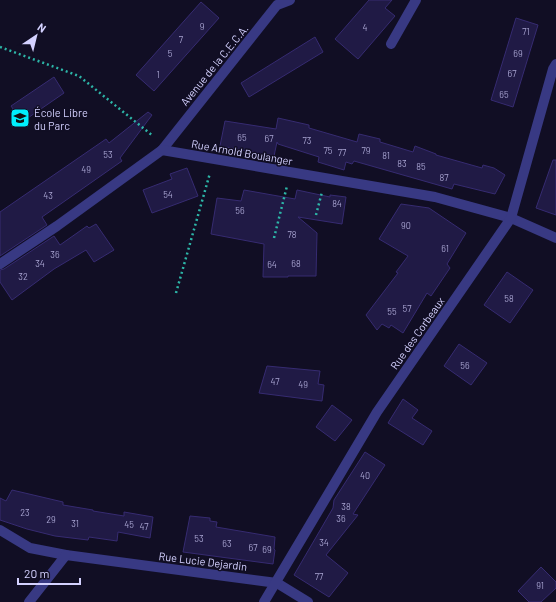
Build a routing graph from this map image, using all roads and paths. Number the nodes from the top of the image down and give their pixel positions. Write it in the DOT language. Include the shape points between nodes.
graph roads {
  1 [pos="290,0"];
  2 [pos="416,0"];
  3 [pos="273,2"];
  4 [pos="390,44"];
  5 [pos="0,47"];
  6 [pos="556,64"];
  7 [pos="163,148"];
  8 [pos="214,159"];
  9 [pos="290,172"];
  10 [pos="326,178"];
  11 [pos="316,216"];
  12 [pos="511,218"];
  13 [pos="274,238"];
  14 [pos="556,238"];
  15 [pos="0,264"];
  16 [pos="176,293"];
  17 [pos="0,530"];
  18 [pos="66,555"];
  19 [pos="277,583"];
  20 [pos="29,602"];
  21 [pos="264,602"];
  22 [pos="308,602"];
  1 -- 3 [label="street, Avenue de la C.E.C.A."];
  2 -- 4 [label="street"];
  3 -- 7 [label="street, Avenue de la C.E.C.A."];
  5 -- 7 [label="path" via="80,76"];
  6 -- 12 [label="street, Rue des Corbeaux"];
  7 -- 8 [label="street, Rue Arnold Boulanger"];
  7 -- 15 [label="street" via="57,226"];
  8 -- 9 [label="street, Rue Arnold Boulanger"];
  8 -- 16 [label="path"];
  9 -- 10 [label="street, Rue Arnold Boulanger"];
  9 -- 13 [label="path"];
  10 -- 11 [label="path"];
  10 -- 12 [label="street, Rue Arnold Boulanger" via="435,197"];
  12 -- 14 [label="street, Rue Arnold Boulanger"];
  12 -- 19 [label="street, Rue des Corbeaux" via="377,412"];
  17 -- 18 [label="street, Rue Lucie Dejardin" via="30,548"];
  18 -- 19 [label="street, Rue Lucie Dejardin"];
  18 -- 20 [label="street"];
  19 -- 21 [label="street, Rue des Corbeaux"];
  19 -- 22 [label="street, Rue Lucie Dejardin"];
}
